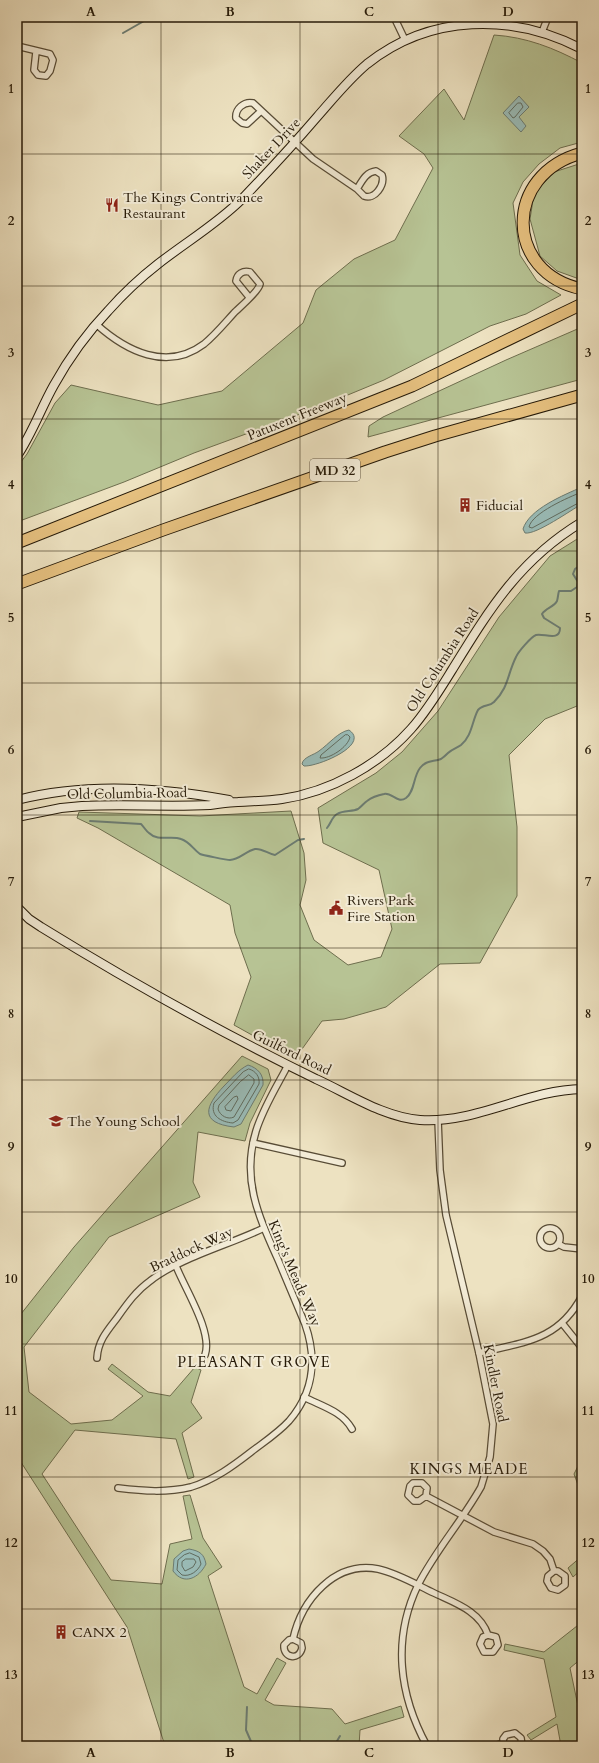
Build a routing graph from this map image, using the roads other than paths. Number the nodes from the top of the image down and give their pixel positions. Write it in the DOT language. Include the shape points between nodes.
graph roads {
  1 [pos="394,17"];
  2 [pos="548,17"];
  3 [pos="542,32"];
  4 [pos="405,40"];
  5 [pos="17,46"];
  6 [pos="582,49"];
  7 [pos="36,52"];
  8 [pos="260,112"];
  9 [pos="294,143"];
  10 [pos="582,153"];
  11 [pos="357,189"];
  12 [pos="582,289"];
  13 [pos="249,297"];
  14 [pos="582,304"];
  15 [pos="96,324"];
  16 [pos="582,395"];
  17 [pos="17,456"];
  18 [pos="111,506"];
  19 [pos="582,522"];
  20 [pos="17,538"];
  21 [pos="17,543"];
  22 [pos="92,556"];
  23 [pos="17,584"];
  24 [pos="17,589"];
  25 [pos="17,800"];
  26 [pos="238,802"];
  27 [pos="17,817"];
  28 [pos="17,907"];
  29 [pos="288,1065"];
  30 [pos="582,1089"];
  31 [pos="438,1120"];
  32 [pos="253,1143"];
  33 [pos="582,1148"];
  34 [pos="582,1157"];
  35 [pos="342,1163"];
  36 [pos="264,1228"];
  37 [pos="558,1244"];
  38 [pos="582,1249"];
  39 [pos="176,1266"];
  40 [pos="582,1296"];
  41 [pos="562,1323"];
  42 [pos="582,1348"];
  43 [pos="479,1352"];
  44 [pos="205,1354"];
  45 [pos="97,1358"];
  46 [pos="304,1397"];
  47 [pos="352,1429"];
  48 [pos="118,1488"];
  49 [pos="426,1496"];
  50 [pos="464,1516"];
  51 [pos="554,1571"];
  52 [pos="418,1586"];
  53 [pos="488,1634"];
  54 [pos="293,1639"];
  55 [pos="503,1745"];
  56 [pos="427,1746"];
  57 [pos="494,1746"];
  58 [pos="522,1746"];
  1 -- 4 [label="street"];
  2 -- 3 [label="street"];
  3 -- 4 [label="street, Shaker Drive" via="509,25 475,23 452,25"];
  3 -- 6 [label="street, Shaker Drive"];
  4 -- 9 [label="street, Shaker Drive" via="377,57 359,72"];
  5 -- 7 [label="street"];
  7 -- 7 [label="street" via="34,70 38,75 46,76 54,60 48,52"];
  8 -- 8 [label="street" via="253,103 246,103 237,111 236,118 247,124"];
  8 -- 9 [label="street"];
  9 -- 11 [label="street" via="322,166"];
  9 -- 15 [label="street, Shaker Drive" via="225,215 140,278"];
  10 -- 12 [label="highway" via="549,168 535,183 525,203 523,226 529,248 543,269 563,283"];
  11 -- 11 [label="street" via="371,171 382,175 382,182 372,197 364,196"];
  13 -- 13 [label="street" via="259,290 260,284 250,272 242,272 236,281"];
  13 -- 15 [label="street" via="213,336 194,350 182,355 159,356 138,352 117,341"];
  14 -- 18 [label="highway, Patuxent Freeway" via="412,386"];
  15 -- 17 [label="street, Shaker Drive" via="64,367"];
  16 -- 22 [label="highway, MD 32" via="385,452"];
  18 -- 20 [label="highway"];
  18 -- 21 [label="highway, Patuxent Freeway"];
  19 -- 26 [label="street, Old Columbia Road" via="545,548 512,581 486,615 429,706 410,730 382,756 324,788 283,799"];
  22 -- 23 [label="highway, MD 32"];
  22 -- 24 [label="highway"];
  25 -- 26 [label="street, Old Columbia Road" via="60,791 127,788"];
  26 -- 27 [label="street, Old Columbia Road" via="211,805 82,806"];
  28 -- 29 [label="street, Guilford Road" via="41,927 184,1012"];
  29 -- 31 [label="street, Guilford Road" via="380,1110 418,1120"];
  29 -- 32 [label="street, King's Meade Way" via="261,1119"];
  30 -- 31 [label="street, Guilford Road" via="538,1095 455,1118"];
  31 -- 43 [label="street, Kindler Road" via="440,1170 446,1215"];
  32 -- 35 [label="street"];
  32 -- 36 [label="street, King's Meade Way" via="250,1178 255,1206"];
  33 -- 34 [label="street"];
  36 -- 39 [label="street, Braddock Way"];
  36 -- 46 [label="street, King's Meade Way" via="311,1341 310,1383"];
  37 -- 38 [label="street"];
  39 -- 44 [label="street" via="204,1330 208,1347"];
  39 -- 45 [label="street, Braddock Way" via="150,1281 130,1299 101,1340"];
  40 -- 41 [label="street" via="572,1313"];
  41 -- 42 [label="street"];
  41 -- 43 [label="street" via="539,1338"];
  43 -- 50 [label="street, Kindler Road" via="493,1424 492,1440 484,1480"];
  46 -- 47 [label="street" via="342,1417"];
  46 -- 48 [label="street, King's Meade Way" via="289,1421 277,1432 230,1468 208,1480 191,1487 163,1491"];
  49 -- 50 [label="street"];
  50 -- 51 [label="street" via="494,1532 533,1544 544,1551"];
  50 -- 52 [label="street, Kindler Road"];
  52 -- 53 [label="street" via="474,1614"];
  52 -- 54 [label="street" via="379,1569 356,1568 335,1576 310,1600"];
  52 -- 56 [label="street, Kindler Road" via="406,1620 401,1665 411,1712"];
  55 -- 57 [label="street"];
  55 -- 58 [label="street" via="506,1735 515,1733 521,1738"];
}
